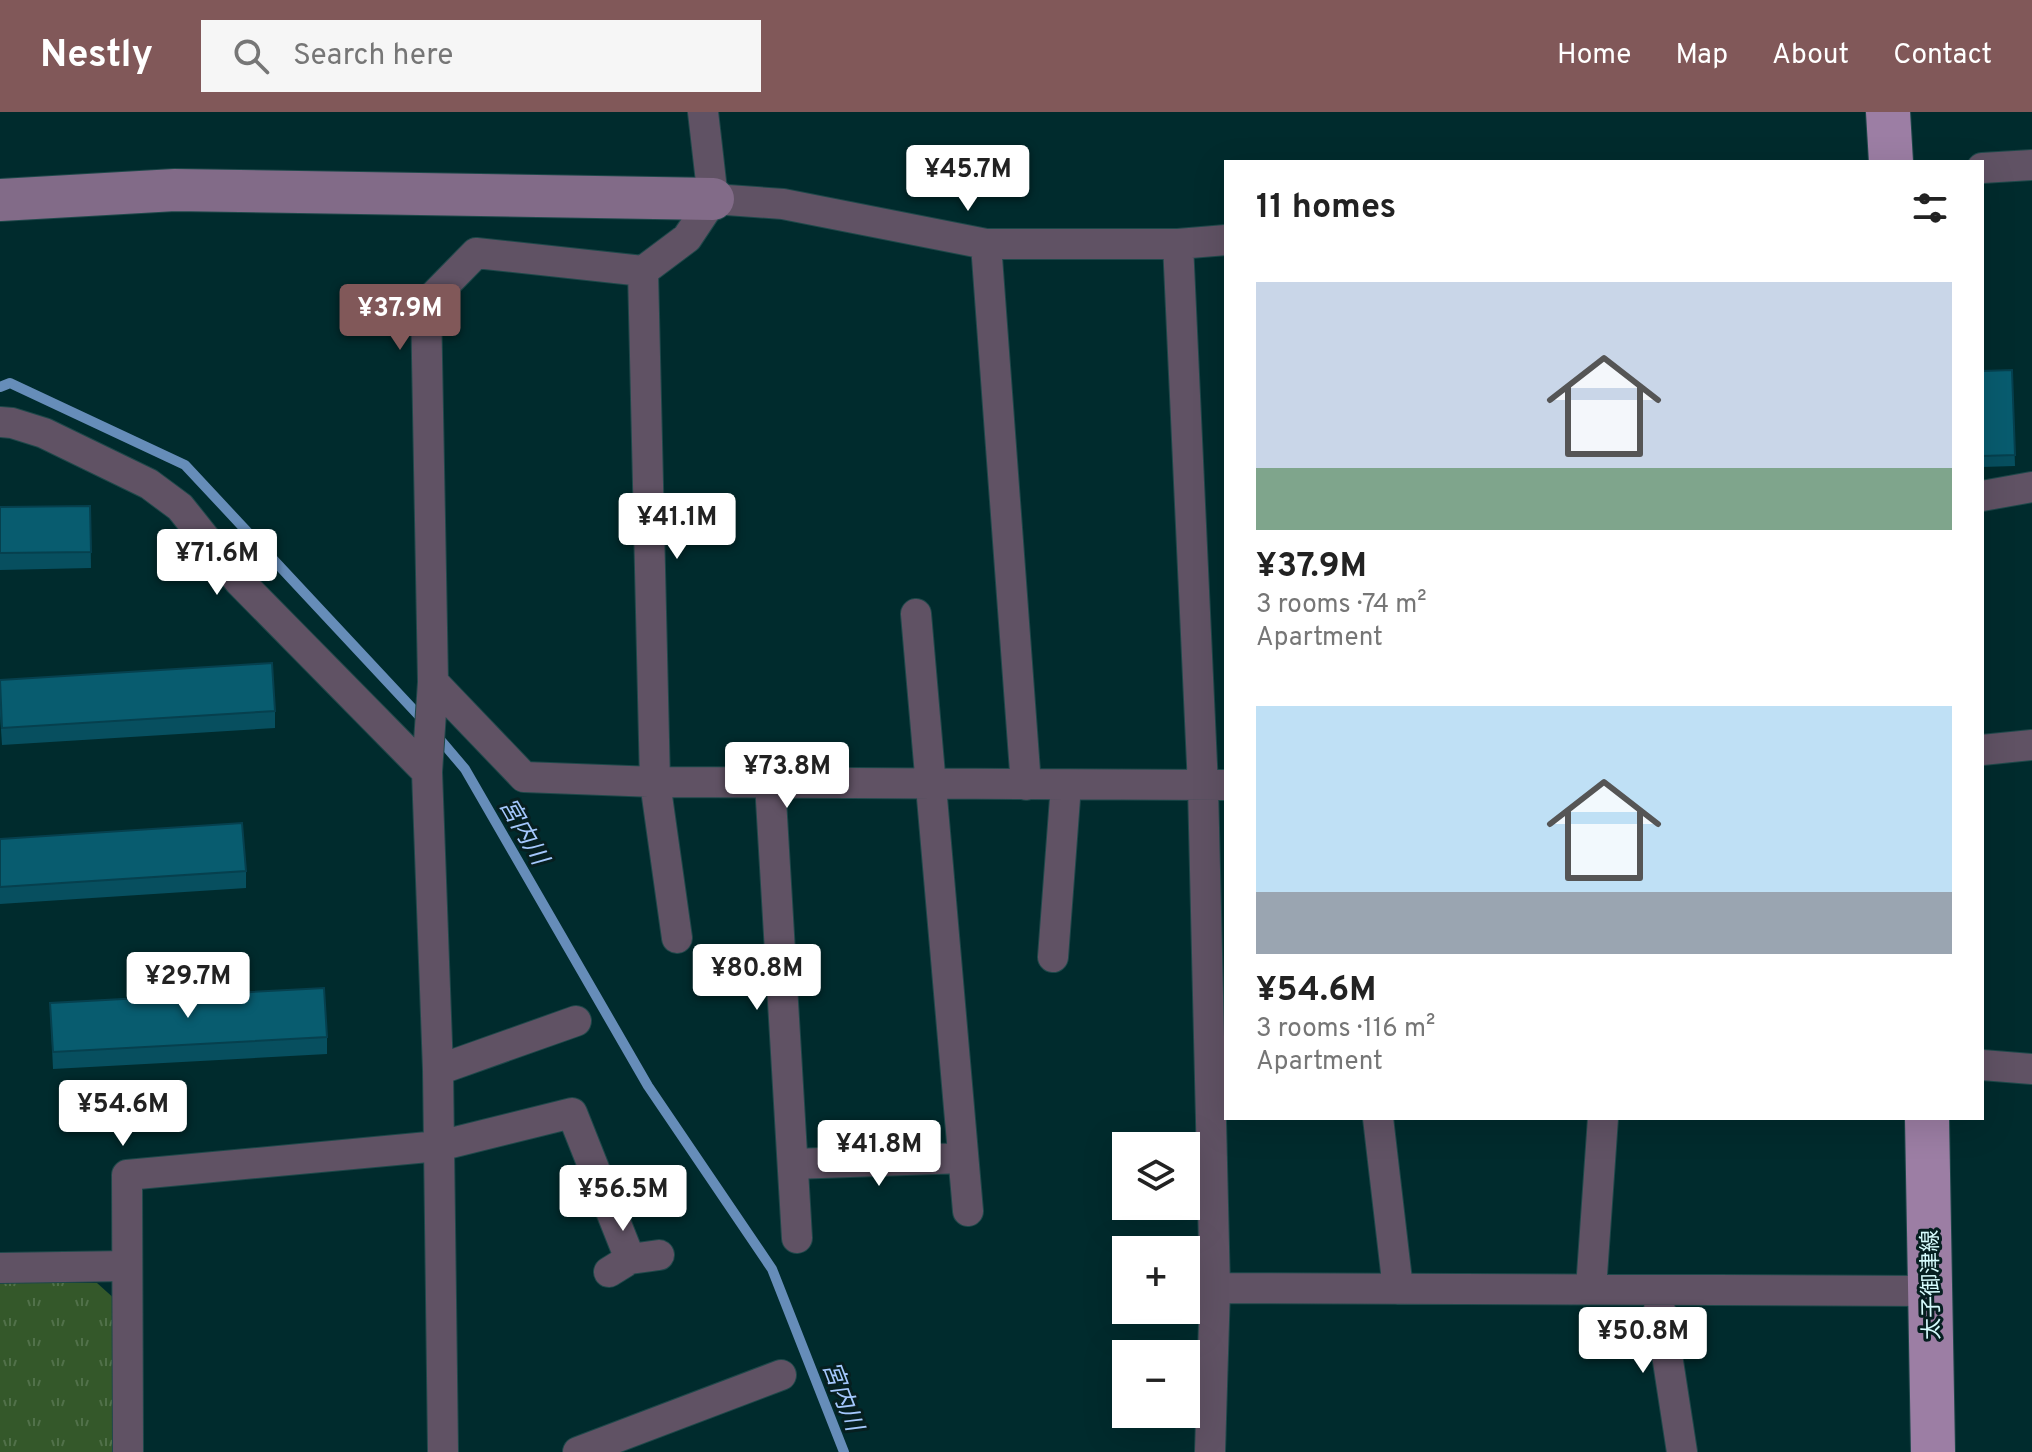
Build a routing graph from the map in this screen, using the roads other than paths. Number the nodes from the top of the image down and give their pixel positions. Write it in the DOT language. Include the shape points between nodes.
graph roads {
  1 [pos="703,112"];
  2 [pos="1888,112"];
  3 [pos="1891,160"];
  4 [pos="2032,165"];
  5 [pos="1984,168"];
  6 [pos="713,199"];
  7 [pos="0,200"];
  8 [pos="1224,240"];
  9 [pos="986,244"];
  10 [pos="1178,244"];
  11 [pos="643,271"];
  12 [pos="0,422"];
  13 [pos="2032,487"];
  14 [pos="1984,496"];
  15 [pos="916,614"];
  16 [pos="433,682"];
  17 [pos="2032,745"];
  18 [pos="1984,750"];
  19 [pos="427,772"];
  20 [pos="655,782"];
  21 [pos="770,783"];
  22 [pos="932,784"];
  23 [pos="1026,785"];
  24 [pos="1066,785"];
  25 [pos="1214,786"];
  26 [pos="677,938"];
  27 [pos="1053,957"];
  28 [pos="576,1021"];
  29 [pos="1984,1065"];
  30 [pos="2032,1069"];
  31 [pos="438,1070"];
  32 [pos="1378,1120"];
  33 [pos="1603,1120"];
  34 [pos="1927,1120"];
  35 [pos="439,1146"];
  36 [pos="963,1158"];
  37 [pos="793,1164"];
  38 [pos="968,1211"];
  39 [pos="797,1238"];
  40 [pos="632,1262"];
  41 [pos="127,1266"];
  42 [pos="0,1268"];
  43 [pos="1215,1288"];
  44 [pos="1398,1289"];
  45 [pos="1591,1289"];
  46 [pos="1657,1290"];
  47 [pos="1930,1291"];
  48 [pos="781,1375"];
  49 [pos="612,1446"];
  50 [pos="128,1452"];
  51 [pos="443,1452"];
  52 [pos="578,1452"];
  53 [pos="1210,1452"];
  54 [pos="1682,1452"];
  55 [pos="1933,1452"];
  1 -- 6 [label="street"];
  2 -- 3 [label="main road"];
  4 -- 5 [label="street"];
  6 -- 7 [label="street" via="175,190"];
  6 -- 9 [label="street" via="783,204"];
  6 -- 11 [label="street" via="687,238"];
  8 -- 10 [label="street"];
  9 -- 10 [label="street"];
  9 -- 23 [label="street"];
  10 -- 25 [label="street"];
  11 -- 16 [label="street" via="476,253 426,304"];
  11 -- 20 [label="street"];
  12 -- 19 [label="street" via="44,433 149,484 180,507 239,581"];
  13 -- 14 [label="street"];
  15 -- 22 [label="street"];
  16 -- 19 [label="street"];
  16 -- 20 [label="street" via="524,777"];
  17 -- 18 [label="street"];
  19 -- 31 [label="street"];
  20 -- 21 [label="street"];
  20 -- 26 [label="street"];
  21 -- 22 [label="street"];
  21 -- 37 [label="street"];
  22 -- 23 [label="street"];
  22 -- 36 [label="street"];
  23 -- 24 [label="street"];
  24 -- 25 [label="street"];
  24 -- 27 [label="street"];
  25 -- 43 [label="street"];
  28 -- 31 [label="street"];
  29 -- 30 [label="street"];
  31 -- 35 [label="street"];
  32 -- 44 [label="street"];
  33 -- 45 [label="street"];
  34 -- 47 [label="main road, 太子御津線"];
  35 -- 40 [label="street" via="572,1113"];
  35 -- 41 [label="street" via="127,1175"];
  35 -- 51 [label="street"];
  36 -- 37 [label="street"];
  36 -- 38 [label="street"];
  37 -- 39 [label="street"];
  41 -- 42 [label="street"];
  41 -- 50 [label="street"];
  43 -- 44 [label="street"];
  43 -- 53 [label="street"];
  44 -- 45 [label="street"];
  45 -- 46 [label="street"];
  46 -- 47 [label="street"];
  46 -- 54 [label="street"];
  47 -- 55 [label="main road, 太子御津線"];
  48 -- 49 [label="street"];
  49 -- 52 [label="street"];
}
